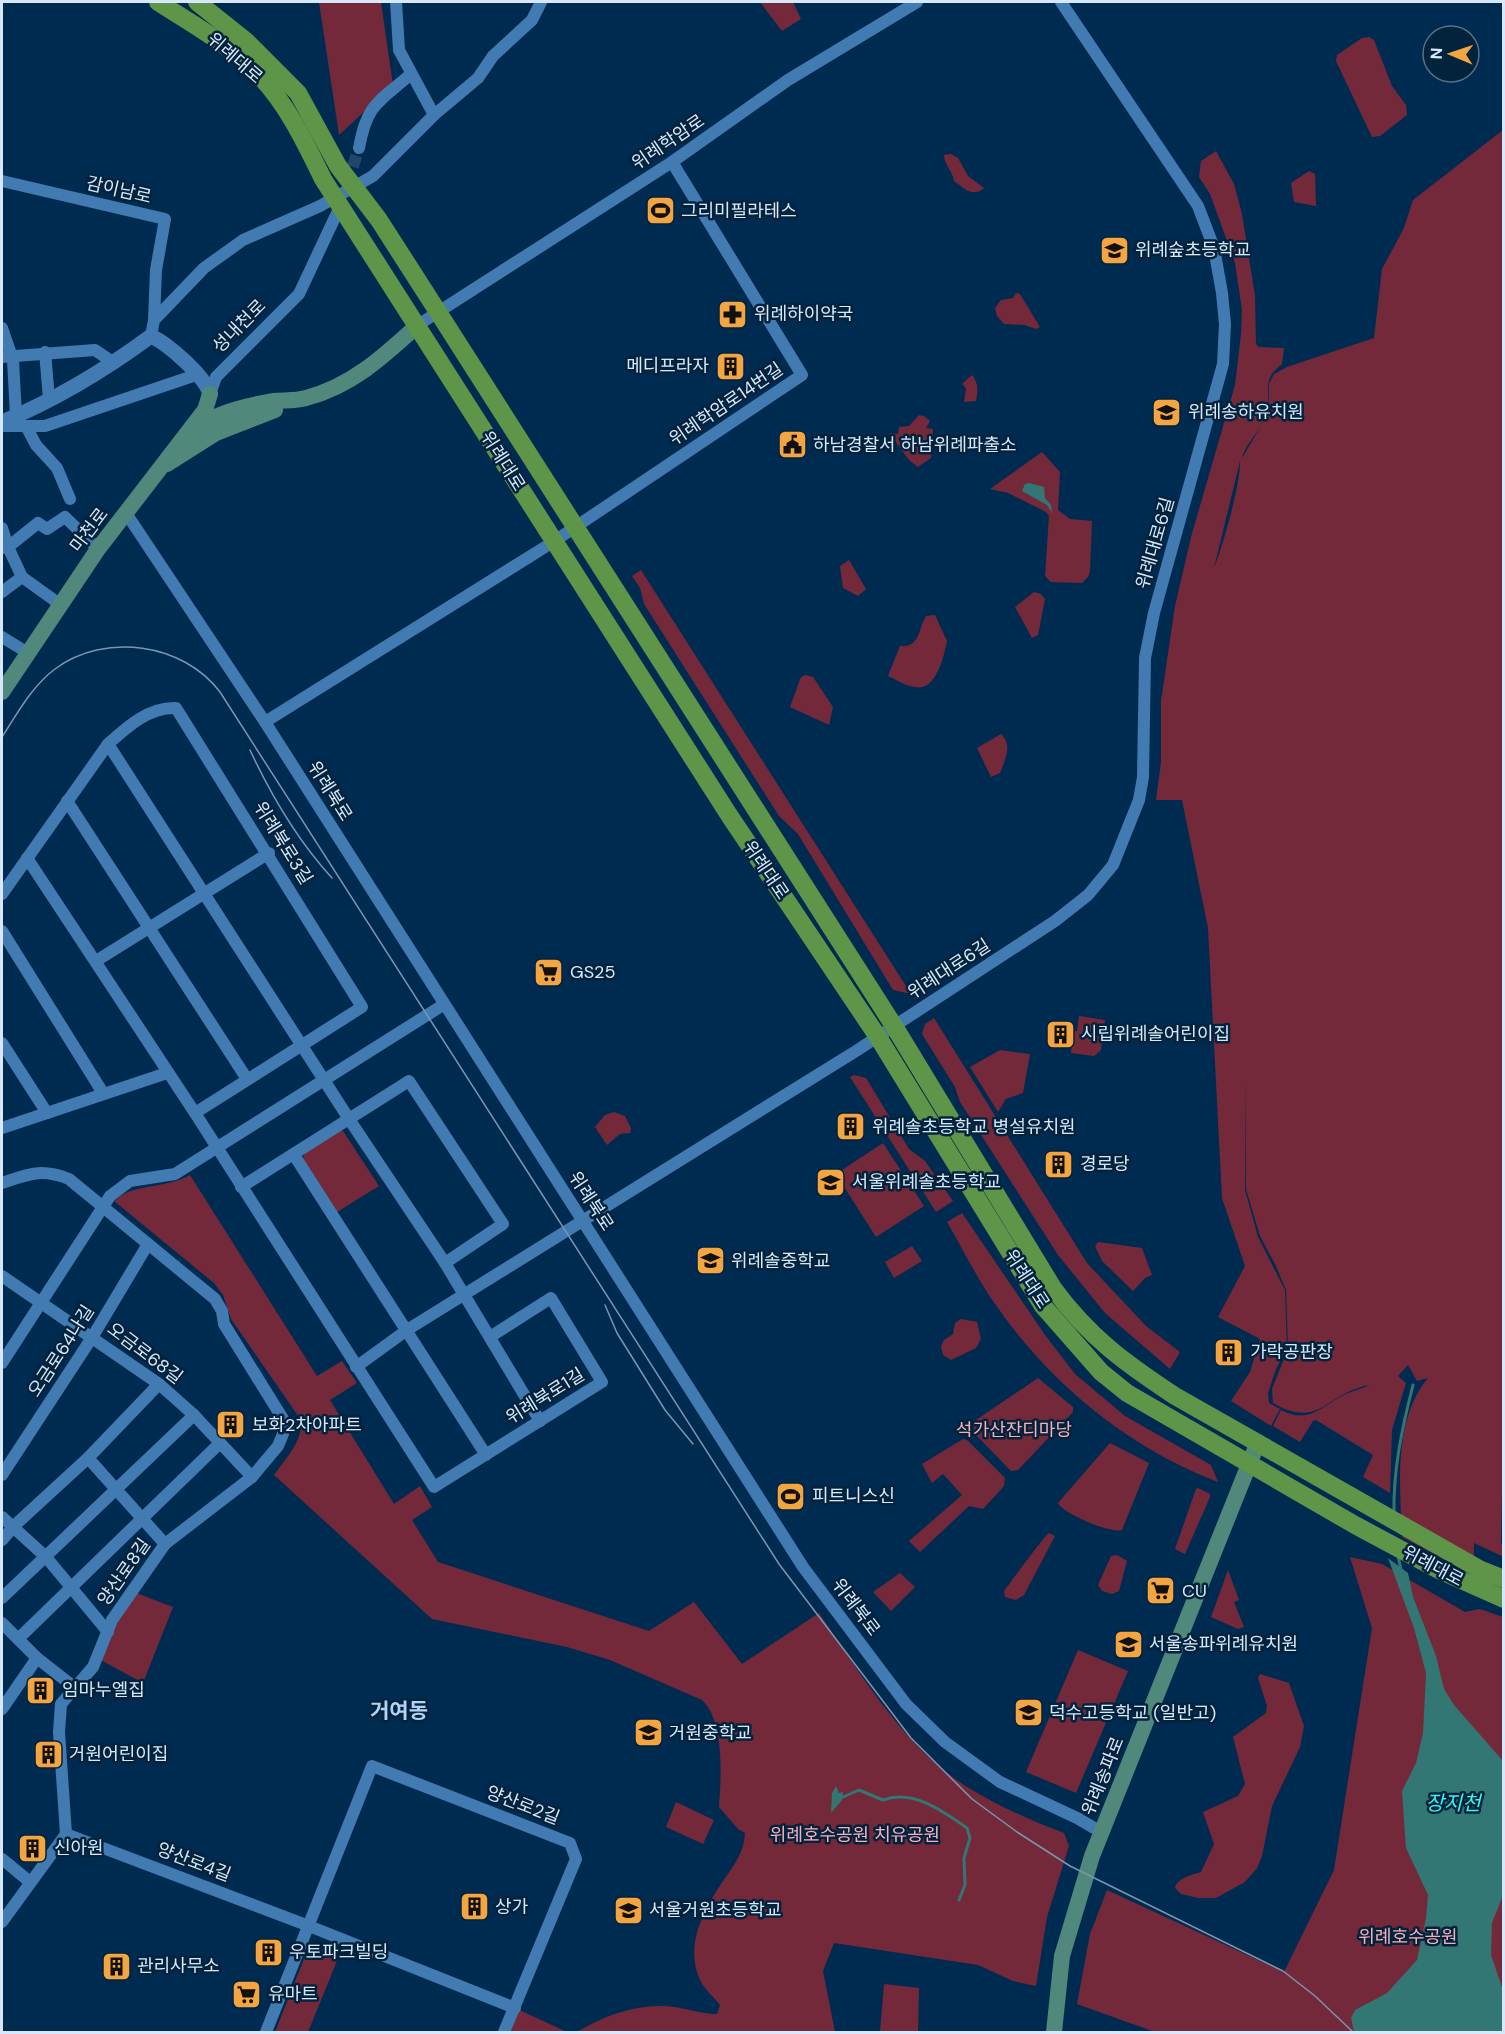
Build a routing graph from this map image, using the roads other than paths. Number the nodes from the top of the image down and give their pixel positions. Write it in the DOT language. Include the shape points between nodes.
graph roads {
  1 [pos="158,2"];
  2 [pos="197,2"];
  3 [pos="396,2"];
  4 [pos="541,2"];
  5 [pos="917,2"];
  6 [pos="1061,2"];
  7 [pos="411,74"];
  8 [pos="434,115"];
  9 [pos="359,148"];
  10 [pos="672,162"];
  11 [pos="2,181"];
  12 [pos="337,213"];
  13 [pos="438,312"];
  14 [pos="418,325"];
  15 [pos="2,328"];
  16 [pos="153,328"];
  17 [pos="45,352"];
  18 [pos="5,356"];
  19 [pos="114,363"];
  20 [pos="196,375"];
  21 [pos="210,394"];
  22 [pos="49,399"];
  23 [pos="305,399"];
  24 [pos="11,422"];
  25 [pos="175,449"];
  26 [pos="161,468"];
  27 [pos="70,499"];
  28 [pos="126,513"];
  29 [pos="574,527"];
  30 [pos="2,528"];
  31 [pos="553,542"];
  32 [pos="5,547"];
  33 [pos="98,549"];
  34 [pos="22,577"];
  35 [pos="2,592"];
  36 [pos="61,605"];
  37 [pos="2,637"];
  38 [pos="28,653"];
  39 [pos="2,692"];
  40 [pos="265,722"];
  41 [pos="108,744"];
  42 [pos="67,801"];
  43 [pos="268,854"];
  44 [pos="27,858"];
  45 [pos="2,894"];
  46 [pos="206,894"];
  47 [pos="150,928"];
  48 [pos="2,932"];
  49 [pos="96,961"];
  50 [pos="443,1005"];
  51 [pos="894,1026"];
  52 [pos="878,1037"];
  53 [pos="2,1043"];
  54 [pos="303,1044"];
  55 [pos="167,1073"];
  56 [pos="247,1079"];
  57 [pos="324,1081"];
  58 [pos="103,1093"];
  59 [pos="47,1113"];
  60 [pos="195,1113"];
  61 [pos="349,1119"];
  62 [pos="2,1128"];
  63 [pos="217,1147"];
  64 [pos="294,1155"];
  65 [pos="2,1183"];
  66 [pos="241,1187"];
  67 [pos="102,1207"];
  68 [pos="582,1221"];
  69 [pos="148,1244"];
  70 [pos="445,1263"];
  71 [pos="2,1276"];
  72 [pos="464,1295"];
  73 [pos="42,1302"];
  74 [pos="407,1330"];
  75 [pos="93,1336"];
  76 [pos="490,1337"];
  77 [pos="2,1363"];
  78 [pos="356,1367"];
  79 [pos="159,1384"];
  80 [pos="194,1415"];
  81 [pos="540,1421"];
  82 [pos="1258,1442"];
  83 [pos="220,1443"];
  84 [pos="486,1455"];
  85 [pos="88,1458"];
  86 [pos="1248,1465"];
  87 [pos="2,1475"];
  88 [pos="252,1477"];
  89 [pos="118,1489"];
  90 [pos="2,1517"];
  91 [pos="143,1518"];
  92 [pos="14,1526"];
  93 [pos="2,1540"];
  94 [pos="165,1544"];
  95 [pos="46,1557"];
  96 [pos="1503,1579"];
  97 [pos="71,1588"];
  98 [pos="2,1598"];
  99 [pos="1503,1599"];
  100 [pos="2,1623"];
  101 [pos="108,1632"];
  102 [pos="18,1639"];
  103 [pos="37,1658"];
  104 [pos="74,1687"];
  105 [pos="2,1708"];
  106 [pos="1101,1833"];
  107 [pos="66,1834"];
  108 [pos="2,1859"];
  109 [pos="30,1882"];
  110 [pos="2,1922"];
  111 [pos="309,1926"];
  112 [pos="515,2008"];
  113 [pos="266,2032"];
  114 [pos="504,2032"];
  115 [pos="1054,2032"];
  1 -- 14 [label="main road, 위례대로" via="218,40 258,74 296,124 323,179"];
  2 -- 13 [label="main road, 위례대로" via="246,41 298,93 338,166 379,220"];
  3 -- 7 [label="street" via="399,50"];
  4 -- 8 [label="street" via="532,20 493,56 478,78"];
  5 -- 10 [label="street, 위례학암로" via="788,80"];
  6 -- 51 [label="street, 위례대로6길" via="1198,206 1214,248 1222,293 1226,324 1223,364 1154,613 1145,658 1143,777 1121,849 1113,865 1073,907"];
  7 -- 8 [label="street"];
  7 -- 9 [label="street" via="374,106 364,121"];
  8 -- 16 [label="street" via="373,176 243,240 204,268"];
  10 -- 13 [label="street, 위례학암로"];
  10 -- 29 [label="street, 위례학암로14번길" via="802,375"];
  11 -- 16 [label="street, 감이남로" via="165,219 156,270"];
  12 -- 21 [label="street, 성내천로" via="299,294 216,377"];
  13 -- 14 [label="street, 위례학암로"];
  13 -- 29 [label="main road, 위례대로"];
  14 -- 23 [label="main road" via="374,366"];
  14 -- 31 [label="main road, 위례대로"];
  15 -- 18 [label="street"];
  16 -- 19 [label="street"];
  16 -- 20 [label="street"];
  17 -- 18 [label="street"];
  17 -- 19 [label="street" via="94,350"];
  17 -- 22 [label="street"];
  18 -- 24 [label="street" via="13,360"];
  19 -- 22 [label="street"];
  20 -- 21 [label="street"];
  20 -- 24 [label="street" via="45,426"];
  21 -- 25 [label="main road, 마천로" via="209,403"];
  22 -- 24 [label="street"];
  23 -- 25 [label="main road" via="263,404 201,423"];
  23 -- 26 [label="main road" via="216,433"];
  24 -- 27 [label="street" via="57,468"];
  25 -- 26 [label="main road, 마천로"];
  26 -- 28 [label="main road, 마천로"];
  28 -- 33 [label="main road, 마천로"];
  28 -- 40 [label="street, 위례북로"];
  29 -- 31 [label="street, 위례학암로14번길"];
  29 -- 51 [label="main road, 위례대로"];
  30 -- 32 [label="street"];
  31 -- 40 [label="street, 위례학암로14번길"];
  31 -- 52 [label="main road, 위례대로"];
  32 -- 33 [label="street" via="38,523 47,529 65,517"];
  32 -- 34 [label="street"];
  33 -- 36 [label="main road, 마천로"];
  34 -- 35 [label="street"];
  34 -- 36 [label="street"];
  36 -- 38 [label="main road, 마천로"];
  37 -- 38 [label="street"];
  38 -- 39 [label="main road, 마천로"];
  40 -- 50 [label="street, 위례북로"];
  41 -- 42 [label="street, 위례북로3길"];
  41 -- 43 [label="street, 위례북로3길" via="159,707 176,708"];
  41 -- 46 [label="street"];
  42 -- 44 [label="street, 위례북로3길"];
  42 -- 47 [label="street"];
  43 -- 46 [label="street"];
  43 -- 54 [label="street, 위례북로3길" via="362,1006"];
  44 -- 45 [label="street, 위례북로3길"];
  44 -- 49 [label="street"];
  46 -- 47 [label="street"];
  46 -- 54 [label="street"];
  47 -- 49 [label="street"];
  47 -- 56 [label="street"];
  48 -- 58 [label="street"];
  49 -- 55 [label="street"];
  50 -- 57 [label="street"];
  50 -- 68 [label="street, 위례북로"];
  51 -- 52 [label="street, 위례대로6길"];
  51 -- 82 [label="main road, 위례대로" via="1053,1288 1076,1319 1132,1368"];
  52 -- 68 [label="street, 위례대로6길"];
  52 -- 86 [label="main road, 위례대로" via="1043,1306 1077,1346 1127,1394"];
  53 -- 59 [label="street"];
  54 -- 56 [label="street"];
  54 -- 57 [label="street"];
  55 -- 58 [label="street"];
  55 -- 60 [label="street"];
  56 -- 60 [label="street"];
  57 -- 61 [label="street"];
  57 -- 63 [label="street"];
  58 -- 59 [label="street"];
  59 -- 62 [label="street"];
  60 -- 63 [label="street"];
  61 -- 64 [label="street"];
  61 -- 70 [label="street"];
  61 -- 70 [label="street" via="409,1081 503,1224"];
  63 -- 66 [label="street, 위례북로1길"];
  63 -- 67 [label="street" via="175,1174 130,1182"];
  64 -- 66 [label="street"];
  64 -- 74 [label="street"];
  65 -- 67 [label="street, 양산로8길" via="36,1172 50,1172 75,1183"];
  66 -- 78 [label="street, 위례북로1길"];
  67 -- 69 [label="street, 양산로8길"];
  67 -- 73 [label="street"];
  68 -- 72 [label="street"];
  68 -- 106 [label="street, 위례북로" via="803,1567 906,1704 980,1769"];
  69 -- 75 [label="street, 오금로64나길"];
  69 -- 88 [label="street, 양산로8길" via="215,1299 224,1324 283,1419 278,1446"];
  70 -- 72 [label="street"];
  71 -- 73 [label="street, 오금로68길"];
  72 -- 74 [label="street"];
  72 -- 76 [label="street"];
  73 -- 75 [label="street, 오금로68길"];
  73 -- 77 [label="street"];
  74 -- 78 [label="street"];
  74 -- 84 [label="street"];
  75 -- 79 [label="street, 오금로68길"];
  75 -- 87 [label="street, 오금로64나길"];
  76 -- 81 [label="street"];
  76 -- 81 [label="street, 위례북로1길" via="551,1298 602,1382"];
  78 -- 84 [label="street, 위례북로1길" via="434,1488"];
  79 -- 80 [label="street, 오금로68길"];
  79 -- 85 [label="street"];
  80 -- 83 [label="street, 오금로68길"];
  80 -- 89 [label="street"];
  81 -- 84 [label="street, 위례북로1길"];
  82 -- 86 [label="main road, 위례송파로"];
  82 -- 96 [label="main road, 위례대로"];
  83 -- 88 [label="street, 오금로68길"];
  83 -- 91 [label="street"];
  85 -- 89 [label="street"];
  85 -- 92 [label="street"];
  86 -- 99 [label="main road, 위례대로" via="1355,1525"];
  86 -- 106 [label="main road, 위례송파로"];
  88 -- 94 [label="street, 양산로8길"];
  89 -- 91 [label="street"];
  89 -- 95 [label="street"];
  90 -- 92 [label="street"];
  91 -- 94 [label="street"];
  91 -- 97 [label="street"];
  92 -- 93 [label="street"];
  92 -- 95 [label="street"];
  94 -- 101 [label="street, 양산로8길" via="112,1620"];
  95 -- 97 [label="street"];
  95 -- 98 [label="street"];
  97 -- 101 [label="street"];
  97 -- 102 [label="street"];
  100 -- 102 [label="street"];
  101 -- 104 [label="street, 양산로8길" via="93,1667"];
  102 -- 103 [label="street"];
  103 -- 104 [label="street"];
  103 -- 105 [label="street"];
  104 -- 107 [label="street, 양산로8길" via="61,1704 59,1732"];
  106 -- 115 [label="main road, 위례송파로" via="1062,1956"];
  107 -- 109 [label="street"];
  107 -- 111 [label="street, 양산로4길"];
  108 -- 109 [label="street"];
  109 -- 110 [label="street"];
  111 -- 112 [label="street, 양산로4길"];
  111 -- 112 [label="street, 양산로2길" via="372,1766 570,1843 576,1859"];
  111 -- 113 [label="street"];
  112 -- 114 [label="street, 양산로2길"];
}
